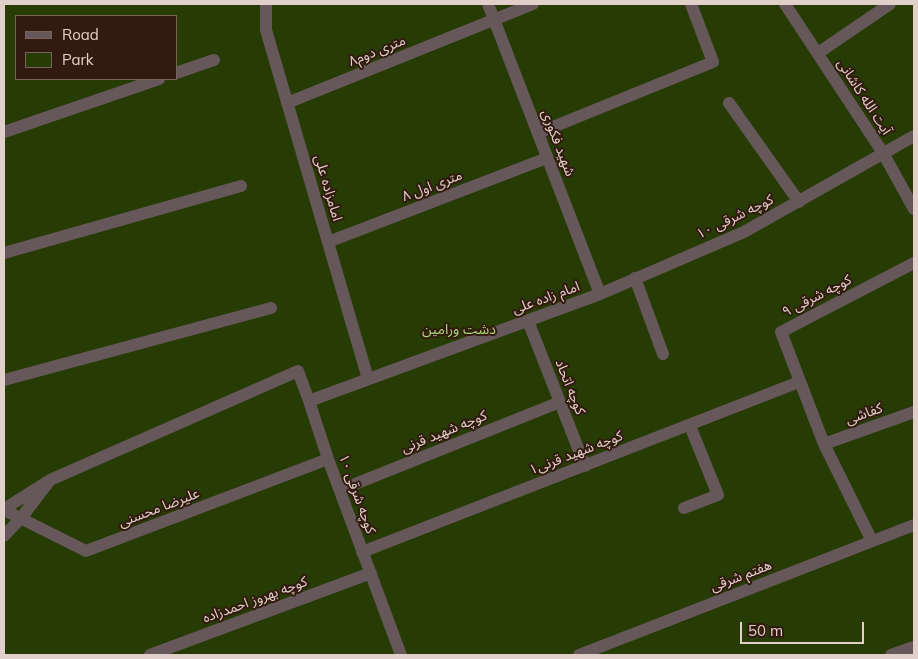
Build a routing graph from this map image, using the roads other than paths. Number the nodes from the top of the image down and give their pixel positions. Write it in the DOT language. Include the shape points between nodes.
graph roads {
  1 [pos="266,4"];
  2 [pos="488,4"];
  3 [pos="533,4"];
  4 [pos="691,4"];
  5 [pos="785,4"];
  6 [pos="890,4"];
  7 [pos="494,20"];
  8 [pos="818,53"];
  9 [pos="214,60"];
  10 [pos="178,72"];
  11 [pos="157,80"];
  12 [pos="729,102"];
  13 [pos="288,103"];
  14 [pos="4,132"];
  15 [pos="538,133"];
  16 [pos="914,136"];
  17 [pos="883,153"];
  18 [pos="547,158"];
  19 [pos="241,186"];
  20 [pos="799,202"];
  21 [pos="914,209"];
  22 [pos="328,242"];
  23 [pos="4,253"];
  24 [pos="914,263"];
  25 [pos="636,278"];
  26 [pos="596,295"];
  27 [pos="271,308"];
  28 [pos="528,320"];
  29 [pos="663,354"];
  30 [pos="368,379"];
  31 [pos="4,380"];
  32 [pos="799,382"];
  33 [pos="309,401"];
  34 [pos="560,402"];
  35 [pos="914,412"];
  36 [pos="690,426"];
  37 [pos="824,444"];
  38 [pos="328,459"];
  39 [pos="585,466"];
  40 [pos="50,480"];
  41 [pos="340,490"];
  42 [pos="684,508"];
  43 [pos="4,509"];
  44 [pos="21,518"];
  45 [pos="914,525"];
  46 [pos="4,536"];
  47 [pos="872,541"];
  48 [pos="362,552"];
  49 [pos="370,574"];
  50 [pos="914,647"];
  51 [pos="150,655"];
  52 [pos="401,655"];
  53 [pos="578,655"];
  54 [pos="890,655"];
  1 -- 13 [label="street, امامزاده علی" via="266,30"];
  2 -- 7 [label="street, شهید فکوری"];
  3 -- 7 [label="street, متری دوم۸"];
  4 -- 15 [label="street" via="713,62"];
  5 -- 8 [label="street, آیت الله کاشانی"];
  6 -- 8 [label="street"];
  7 -- 13 [label="street, متری دوم۸"];
  7 -- 15 [label="street, شهید فکوری"];
  8 -- 17 [label="street, آیت الله کاشانی"];
  9 -- 10 [label="street"];
  11 -- 14 [label="street"];
  12 -- 20 [label="street"];
  13 -- 22 [label="street, امامزاده علی"];
  15 -- 18 [label="street, شهید فکوری"];
  16 -- 17 [label="street, کوچه شرقی ۱۰"];
  17 -- 20 [label="street, کوچه شرقی ۱۰"];
  17 -- 21 [label="street, آیت الله کاشانی"];
  18 -- 22 [label="street, ۸ متری اول"];
  18 -- 26 [label="street, شهید فکوری"];
  19 -- 23 [label="street"];
  20 -- 25 [label="street, کوچه شرقی ۱۰" via="751,229"];
  22 -- 30 [label="street, امامزاده علی"];
  24 -- 32 [label="street, کوچه شرقی ۹" via="780,332"];
  25 -- 26 [label="street, کوچه شرقی ۱۰"];
  25 -- 29 [label="street"];
  26 -- 28 [label="street, امام زاده علی"];
  27 -- 31 [label="street"];
  28 -- 30 [label="street, امام زاده علی"];
  28 -- 34 [label="street, کوچه اتحاد"];
  30 -- 33 [label="street"];
  32 -- 36 [label="street, کوچه شهید قرنی۱"];
  32 -- 37 [label="street"];
  33 -- 38 [label="street, کوچه شرقی ۱۰"];
  33 -- 40 [label="street, کوچه شرقی ۱۰" via="298,371"];
  34 -- 39 [label="street, کوچه اتحاد"];
  34 -- 41 [label="street, کوچه شهید قرنی"];
  35 -- 37 [label="street, کفاشی"];
  36 -- 39 [label="street, کوچه شهید قرنی۱"];
  36 -- 42 [label="street" via="718,495"];
  37 -- 47 [label="street"];
  38 -- 41 [label="street, کوچه شرقی ۱۰"];
  38 -- 44 [label="street, علیرضا محسنی" via="86,552"];
  39 -- 48 [label="street, کوچه شهید قرنی۱"];
  40 -- 43 [label="street"];
  40 -- 44 [label="street"];
  41 -- 48 [label="street, کوچه شرقی ۱۰"];
  43 -- 44 [label="street, علیرضا محسنی"];
  44 -- 46 [label="street"];
  45 -- 47 [label="street, هفتم شرقی"];
  47 -- 53 [label="street, هفتم شرقی"];
  48 -- 49 [label="street, کوچه شرقی ۱۰"];
  49 -- 51 [label="street, کوچه بهروز احمدزاده"];
  49 -- 52 [label="street, کوچه شرقی ۱۰"];
  50 -- 54 [label="street"];
}
